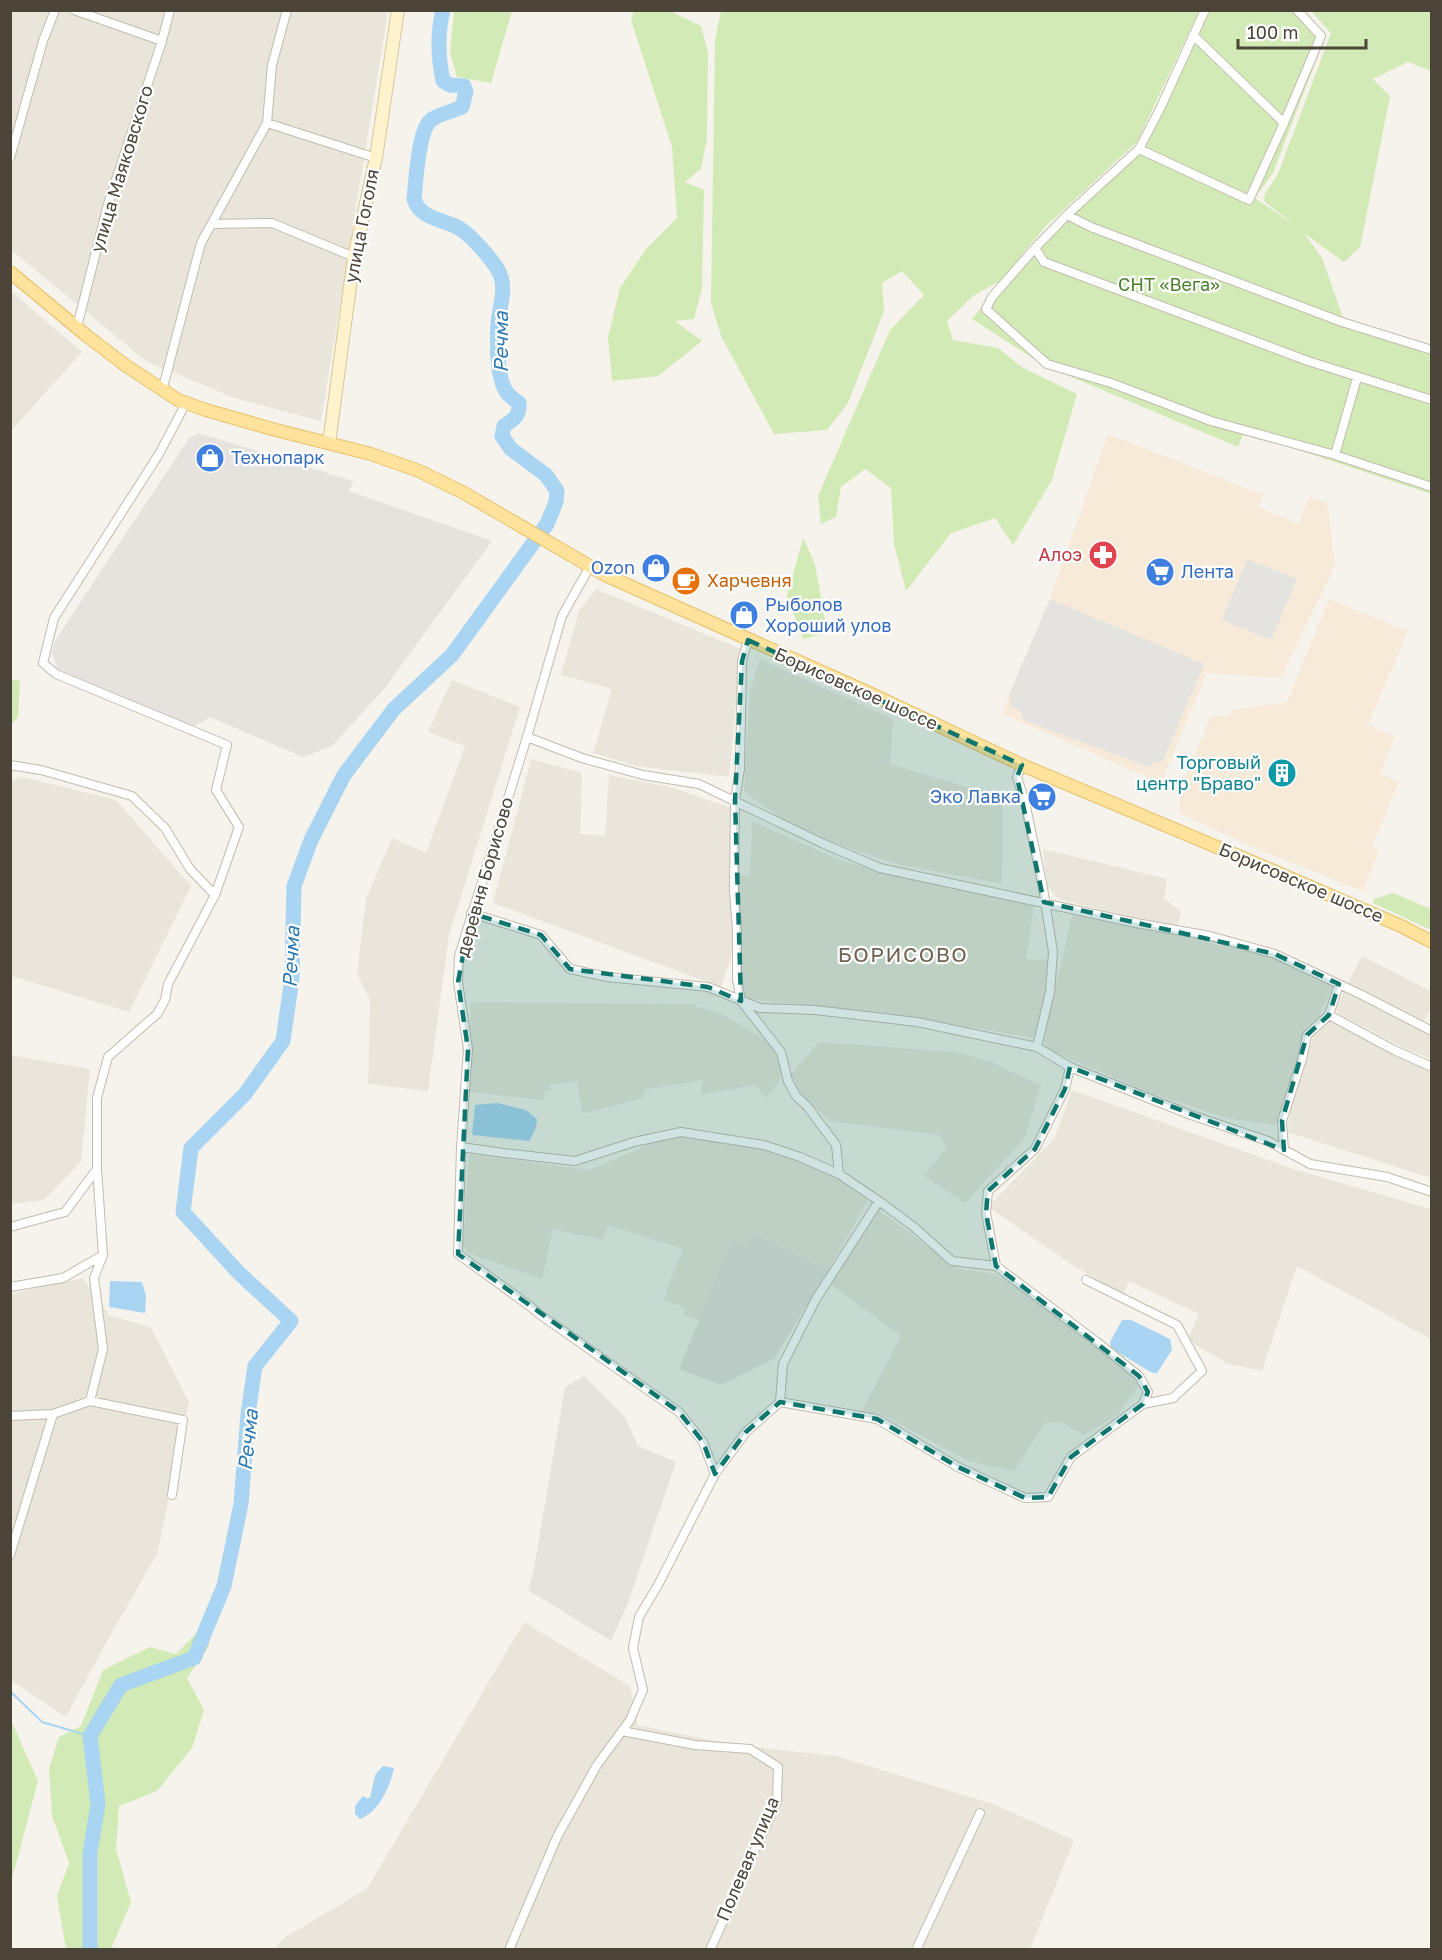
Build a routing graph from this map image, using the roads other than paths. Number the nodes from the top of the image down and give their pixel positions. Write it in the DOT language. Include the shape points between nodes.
graph roads {
  1 [pos="55,10"];
  2 [pos="74,10"];
  3 [pos="170,10"];
  4 [pos="287,10"];
  5 [pos="398,10"];
  6 [pos="1205,10"];
  7 [pos="1297,10"];
  8 [pos="1193,35"];
  9 [pos="162,41"];
  10 [pos="267,123"];
  11 [pos="1284,123"];
  12 [pos="1139,149"];
  13 [pos="10,158"];
  14 [pos="376,158"];
  15 [pos="1066,216"];
  16 [pos="212,224"];
  17 [pos="1035,248"];
  18 [pos="354,257"];
  19 [pos="10,272"];
  20 [pos="77,327"];
  21 [pos="1431,350"];
  22 [pos="1357,378"];
  23 [pos="162,391"];
  24 [pos="1431,400"];
  25 [pos="186,403"];
  26 [pos="329,443"];
  27 [pos="1335,455"];
  28 [pos="1431,487"];
  29 [pos="589,568"];
  30 [pos="748,640"];
  31 [pos="527,737"];
  32 [pos="10,765"];
  33 [pos="1022,765"];
  34 [pos="735,800"];
  35 [pos="215,895"];
  36 [pos="1044,902"];
  37 [pos="471,913"];
  38 [pos="1431,942"];
  39 [pos="1339,984"];
  40 [pos="741,1000"];
  41 [pos="1329,1015"];
  42 [pos="1431,1031"];
  43 [pos="1037,1047"];
  44 [pos="1070,1067"];
  45 [pos="1431,1067"];
  46 [pos="460,1147"];
  47 [pos="1284,1150"];
  48 [pos="97,1169"];
  49 [pos="839,1174"];
  50 [pos="1431,1192"];
  51 [pos="879,1201"];
  52 [pos="10,1227"];
  53 [pos="103,1255"];
  54 [pos="996,1266"];
  55 [pos="1086,1280"];
  56 [pos="10,1287"];
  57 [pos="90,1401"];
  58 [pos="780,1402"];
  59 [pos="1143,1404"];
  60 [pos="52,1414"];
  61 [pos="10,1416"];
  62 [pos="715,1474"];
  63 [pos="172,1495"];
  64 [pos="10,1555"];
  65 [pos="622,1731"];
  66 [pos="980,1813"];
  67 [pos="509,1950"];
  68 [pos="710,1950"];
  69 [pos="916,1950"];
  1 -- 13 [label="street"];
  2 -- 9 [label="street"];
  3 -- 9 [label="street, улица Маяковского"];
  4 -- 10 [label="street" via="272,65"];
  5 -- 14 [label="street, улица Гоголя"];
  6 -- 8 [label="street"];
  7 -- 11 [label="street" via="1321,36"];
  8 -- 11 [label="street"];
  8 -- 12 [label="street"];
  9 -- 20 [label="street, улица Маяковского" via="108,204"];
  10 -- 14 [label="street"];
  10 -- 16 [label="street"];
  11 -- 12 [label="street" via="1249,200"];
  12 -- 15 [label="street"];
  14 -- 18 [label="street, улица Гоголя"];
  15 -- 17 [label="street"];
  15 -- 21 [label="street" via="1342,322"];
  16 -- 18 [label="street" via="272,223"];
  16 -- 23 [label="street" via="201,243"];
  17 -- 22 [label="street" via="1044,262"];
  17 -- 27 [label="street" via="986,309 1047,364 1111,383 1211,421"];
  18 -- 26 [label="street, улица Гоголя"];
  19 -- 20 [label="main road, Борисовское шоссе"];
  20 -- 23 [label="main road, Борисовское шоссе"];
  22 -- 24 [label="street"];
  22 -- 27 [label="street"];
  23 -- 25 [label="main road, Борисовское шоссе"];
  25 -- 26 [label="main road, Борисовское шоссе"];
  25 -- 35 [label="street" via="159,454 54,618 43,663 57,674 227,745 216,790 239,827"];
  26 -- 29 [label="main road, Борисовское шоссе" via="428,474"];
  27 -- 28 [label="street"];
  29 -- 30 [label="main road, Борисовское шоссе"];
  29 -- 31 [label="street, деревня Борисово" via="562,616"];
  30 -- 33 [label="main road, Борисовское шоссе"];
  30 -- 34 [label="street" via="742,661 740,769"];
  31 -- 34 [label="street" via="643,775 699,784"];
  31 -- 37 [label="street, деревня Борисово"];
  32 -- 35 [label="street" via="132,796 165,828 190,869"];
  33 -- 36 [label="street" via="1017,777"];
  33 -- 38 [label="main road, Борисовское шоссе"];
  34 -- 36 [label="street" via="880,868"];
  34 -- 40 [label="street" via="737,979"];
  35 -- 48 [label="street" via="168,984 157,1014 108,1057 97,1098"];
  36 -- 39 [label="street" via="1210,936 1275,954"];
  36 -- 43 [label="street" via="1053,952 1050,992"];
  37 -- 40 [label="street" via="541,935 570,969 607,977 708,987"];
  37 -- 46 [label="street, деревня Борисово" via="459,957 458,981 468,1049"];
  39 -- 41 [label="street"];
  39 -- 42 [label="street"];
  40 -- 43 [label="street" via="760,1008 917,1022"];
  40 -- 49 [label="street" via="781,1052 796,1096 836,1145"];
  41 -- 45 [label="street"];
  41 -- 47 [label="street" via="1307,1035 1282,1121"];
  43 -- 44 [label="street"];
  44 -- 47 [label="street"];
  44 -- 54 [label="street" via="1065,1089 1035,1149 988,1191 986,1213"];
  46 -- 49 [label="street" via="575,1161 681,1132 764,1145"];
  46 -- 62 [label="street, деревня Борисово" via="458,1254 679,1412 703,1442"];
  47 -- 50 [label="street" via="1310,1164 1387,1177"];
  48 -- 52 [label="street" via="65,1212"];
  48 -- 53 [label="street"];
  49 -- 51 [label="street"];
  51 -- 54 [label="street" via="952,1261"];
  51 -- 58 [label="street" via="816,1299 783,1364"];
  53 -- 56 [label="street" via="63,1278"];
  53 -- 57 [label="street" via="94,1278 103,1349"];
  54 -- 59 [label="street" via="1139,1376 1148,1392"];
  55 -- 59 [label="street" via="1177,1325 1202,1371 1173,1398"];
  57 -- 60 [label="street"];
  57 -- 63 [label="street" via="183,1420"];
  58 -- 59 [label="street" via="877,1419 957,1467 1025,1498 1047,1497 1071,1457"];
  58 -- 62 [label="street" via="747,1432"];
  60 -- 61 [label="street"];
  60 -- 64 [label="street"];
  62 -- 65 [label="street" via="639,1617 633,1648 643,1690"];
  65 -- 67 [label="street" via="597,1765 557,1837"];
  65 -- 68 [label="street, Полевая улица" via="750,1749 778,1767 777,1801"];
  66 -- 69 [label="street"];
}
